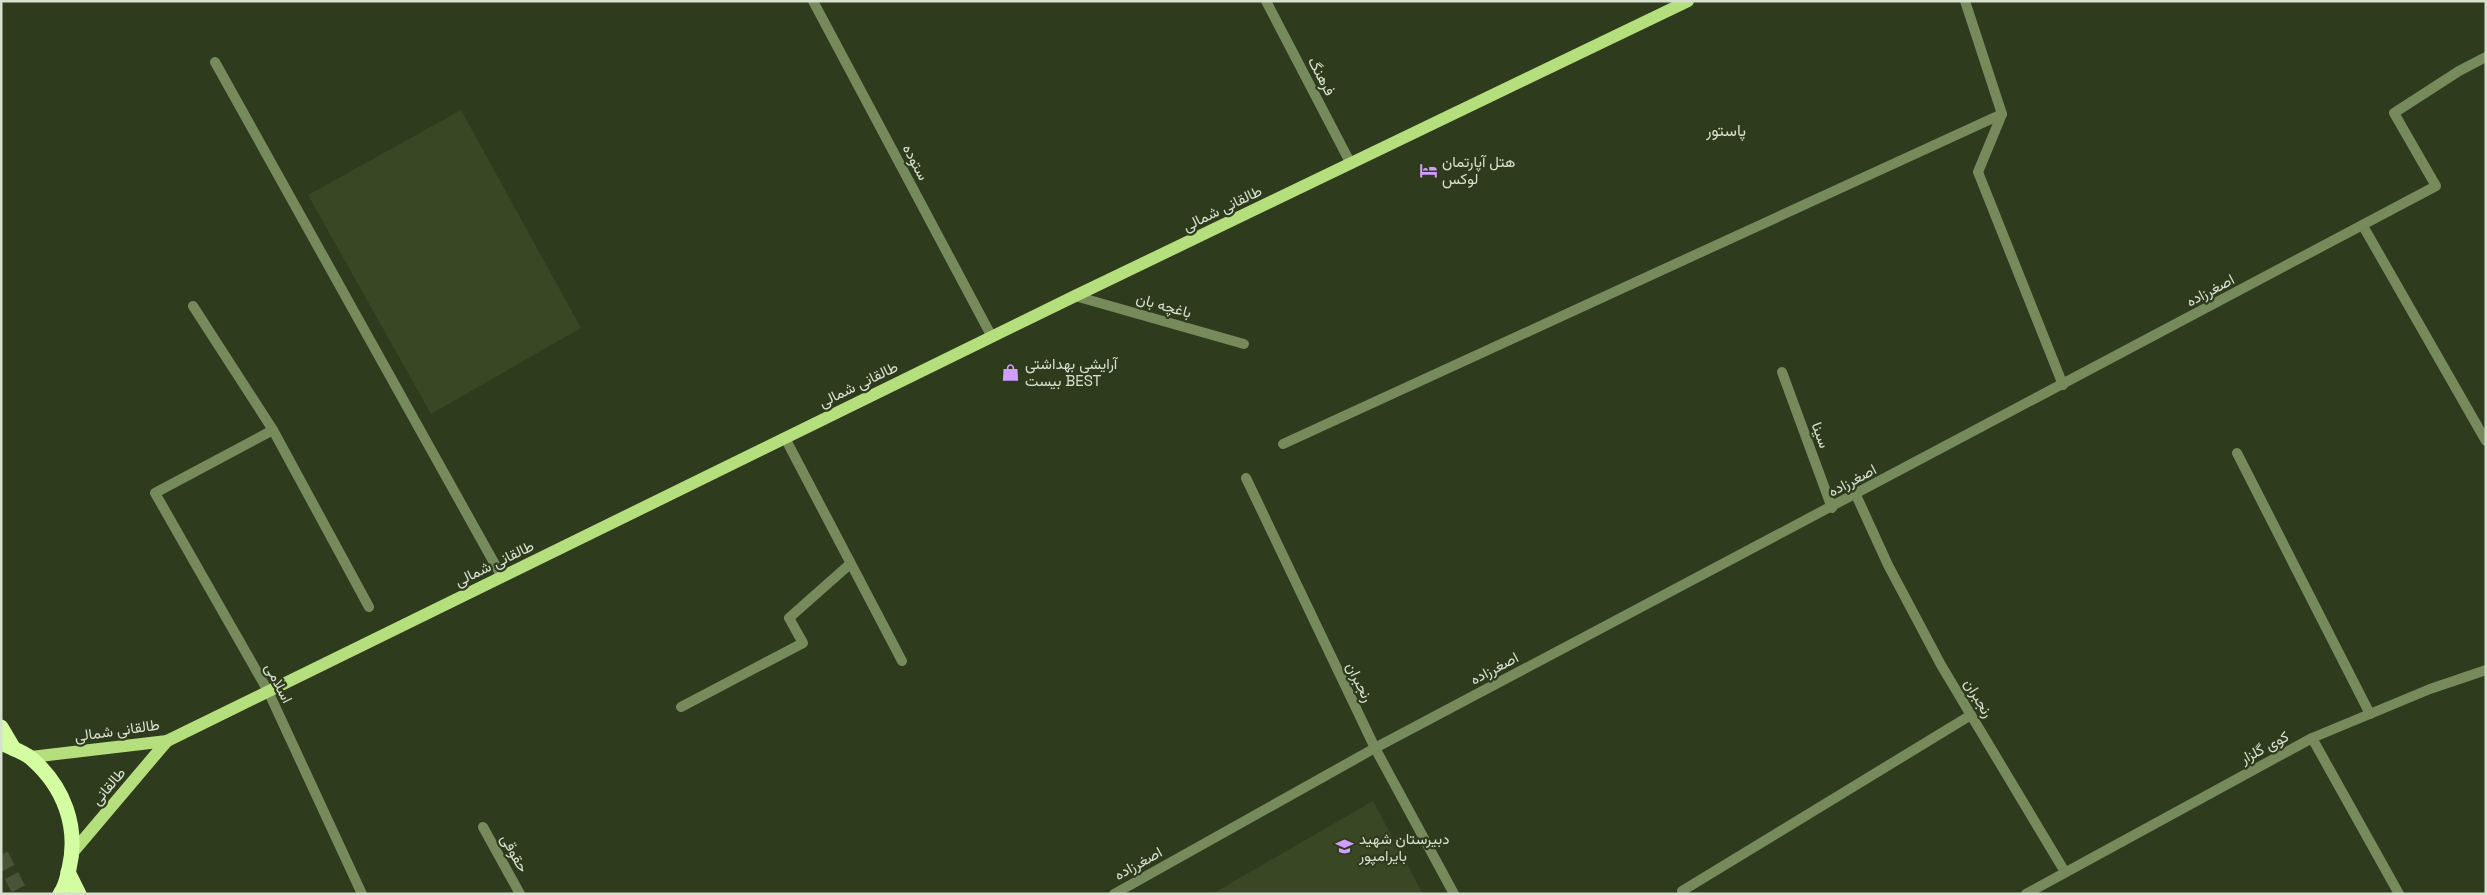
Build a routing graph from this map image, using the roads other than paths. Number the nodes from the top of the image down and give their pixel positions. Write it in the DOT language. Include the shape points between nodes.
graph roads {
  1 [pos="813,1"];
  2 [pos="1266,1"];
  3 [pos="1688,1"];
  4 [pos="1965,1"];
  5 [pos="2486,56"];
  6 [pos="215,62"];
  7 [pos="2002,114"];
  8 [pos="1351,164"];
  9 [pos="2363,226"];
  10 [pos="1076,296"];
  11 [pos="193,306"];
  12 [pos="992,337"];
  13 [pos="1244,344"];
  14 [pos="1782,372"];
  15 [pos="2063,385"];
  16 [pos="273,430"];
  17 [pos="785,438"];
  18 [pos="2486,441"];
  19 [pos="1283,444"];
  20 [pos="2237,453"];
  21 [pos="1246,478"];
  22 [pos="1856,495"];
  23 [pos="1832,508"];
  24 [pos="850,564"];
  25 [pos="502,577"];
  26 [pos="369,607"];
  27 [pos="902,661"];
  28 [pos="2486,670"];
  29 [pos="268,691"];
  30 [pos="682,707"];
  31 [pos="2370,714"];
  32 [pos="1972,715"];
  33 [pos="1,727"];
  34 [pos="2312,738"];
  35 [pos="167,740"];
  36 [pos="8,746"];
  37 [pos="1375,748"];
  38 [pos="31,757"];
  39 [pos="483,827"];
  40 [pos="73,852"];
  41 [pos="68,872"];
  42 [pos="2066,872"];
  43 [pos="1682,890"];
  44 [pos="60,894"];
  45 [pos="79,894"];
  46 [pos="362,894"];
  47 [pos="520,894"];
  48 [pos="1114,894"];
  49 [pos="1454,894"];
  50 [pos="2026,894"];
  51 [pos="2399,894"];
  1 -- 12 [label="street, ستوده"];
  2 -- 8 [label="street, فرهنگ"];
  3 -- 8 [label="main road, طالقانی شمالی"];
  4 -- 7 [label="street"];
  5 -- 9 [label="street, اصغرزاده" via="2394,113 2436,186"];
  6 -- 25 [label="street"];
  7 -- 15 [label="street" via="1978,172"];
  7 -- 19 [label="street"];
  8 -- 10 [label="main road, طالقانی شمالی"];
  9 -- 15 [label="street, اصغرزاده"];
  9 -- 18 [label="street"];
  10 -- 12 [label="main road, طالقانی شمالی"];
  10 -- 13 [label="street, باغچه بان"];
  11 -- 16 [label="street"];
  12 -- 17 [label="main road, طالقانی شمالی"];
  14 -- 23 [label="street, سینا"];
  15 -- 22 [label="street, اصغرزاده"];
  16 -- 26 [label="street"];
  16 -- 29 [label="street, اسلامی" via="155,492"];
  17 -- 24 [label="street"];
  17 -- 25 [label="main road, طالقانی شمالی"];
  20 -- 31 [label="street"];
  21 -- 37 [label="street, رنجبران"];
  22 -- 23 [label="street, اصغرزاده"];
  22 -- 32 [label="street, رنجبران" via="1888,565"];
  23 -- 37 [label="street, اصغرزاده"];
  24 -- 27 [label="street"];
  24 -- 30 [label="street" via="789,618 803,642"];
  25 -- 29 [label="main road, طالقانی شمالی"];
  28 -- 31 [label="street, کوی گلزار"];
  29 -- 35 [label="main road, طالقانی شمالی"];
  29 -- 46 [label="street, اسلامی"];
  31 -- 34 [label="street, کوی گلزار"];
  32 -- 42 [label="street, رنجبران"];
  32 -- 43 [label="street"];
  33 -- 36 [label="highway"];
  34 -- 42 [label="street, کوی گلزار"];
  34 -- 51 [label="street"];
  35 -- 38 [label="main road, طالقانی شمالی"];
  35 -- 40 [label="main road, طالقانی"];
  36 -- 38 [label="highway"];
  37 -- 48 [label="street, اصغرزاده"];
  37 -- 49 [label="street, رنجبران"];
  38 -- 40 [label="highway" via="55,784 70,816"];
  39 -- 47 [label="street, حقوقی"];
  40 -- 41 [label="highway"];
  41 -- 44 [label="highway"];
  41 -- 45 [label="highway"];
  42 -- 50 [label="street"];
}
